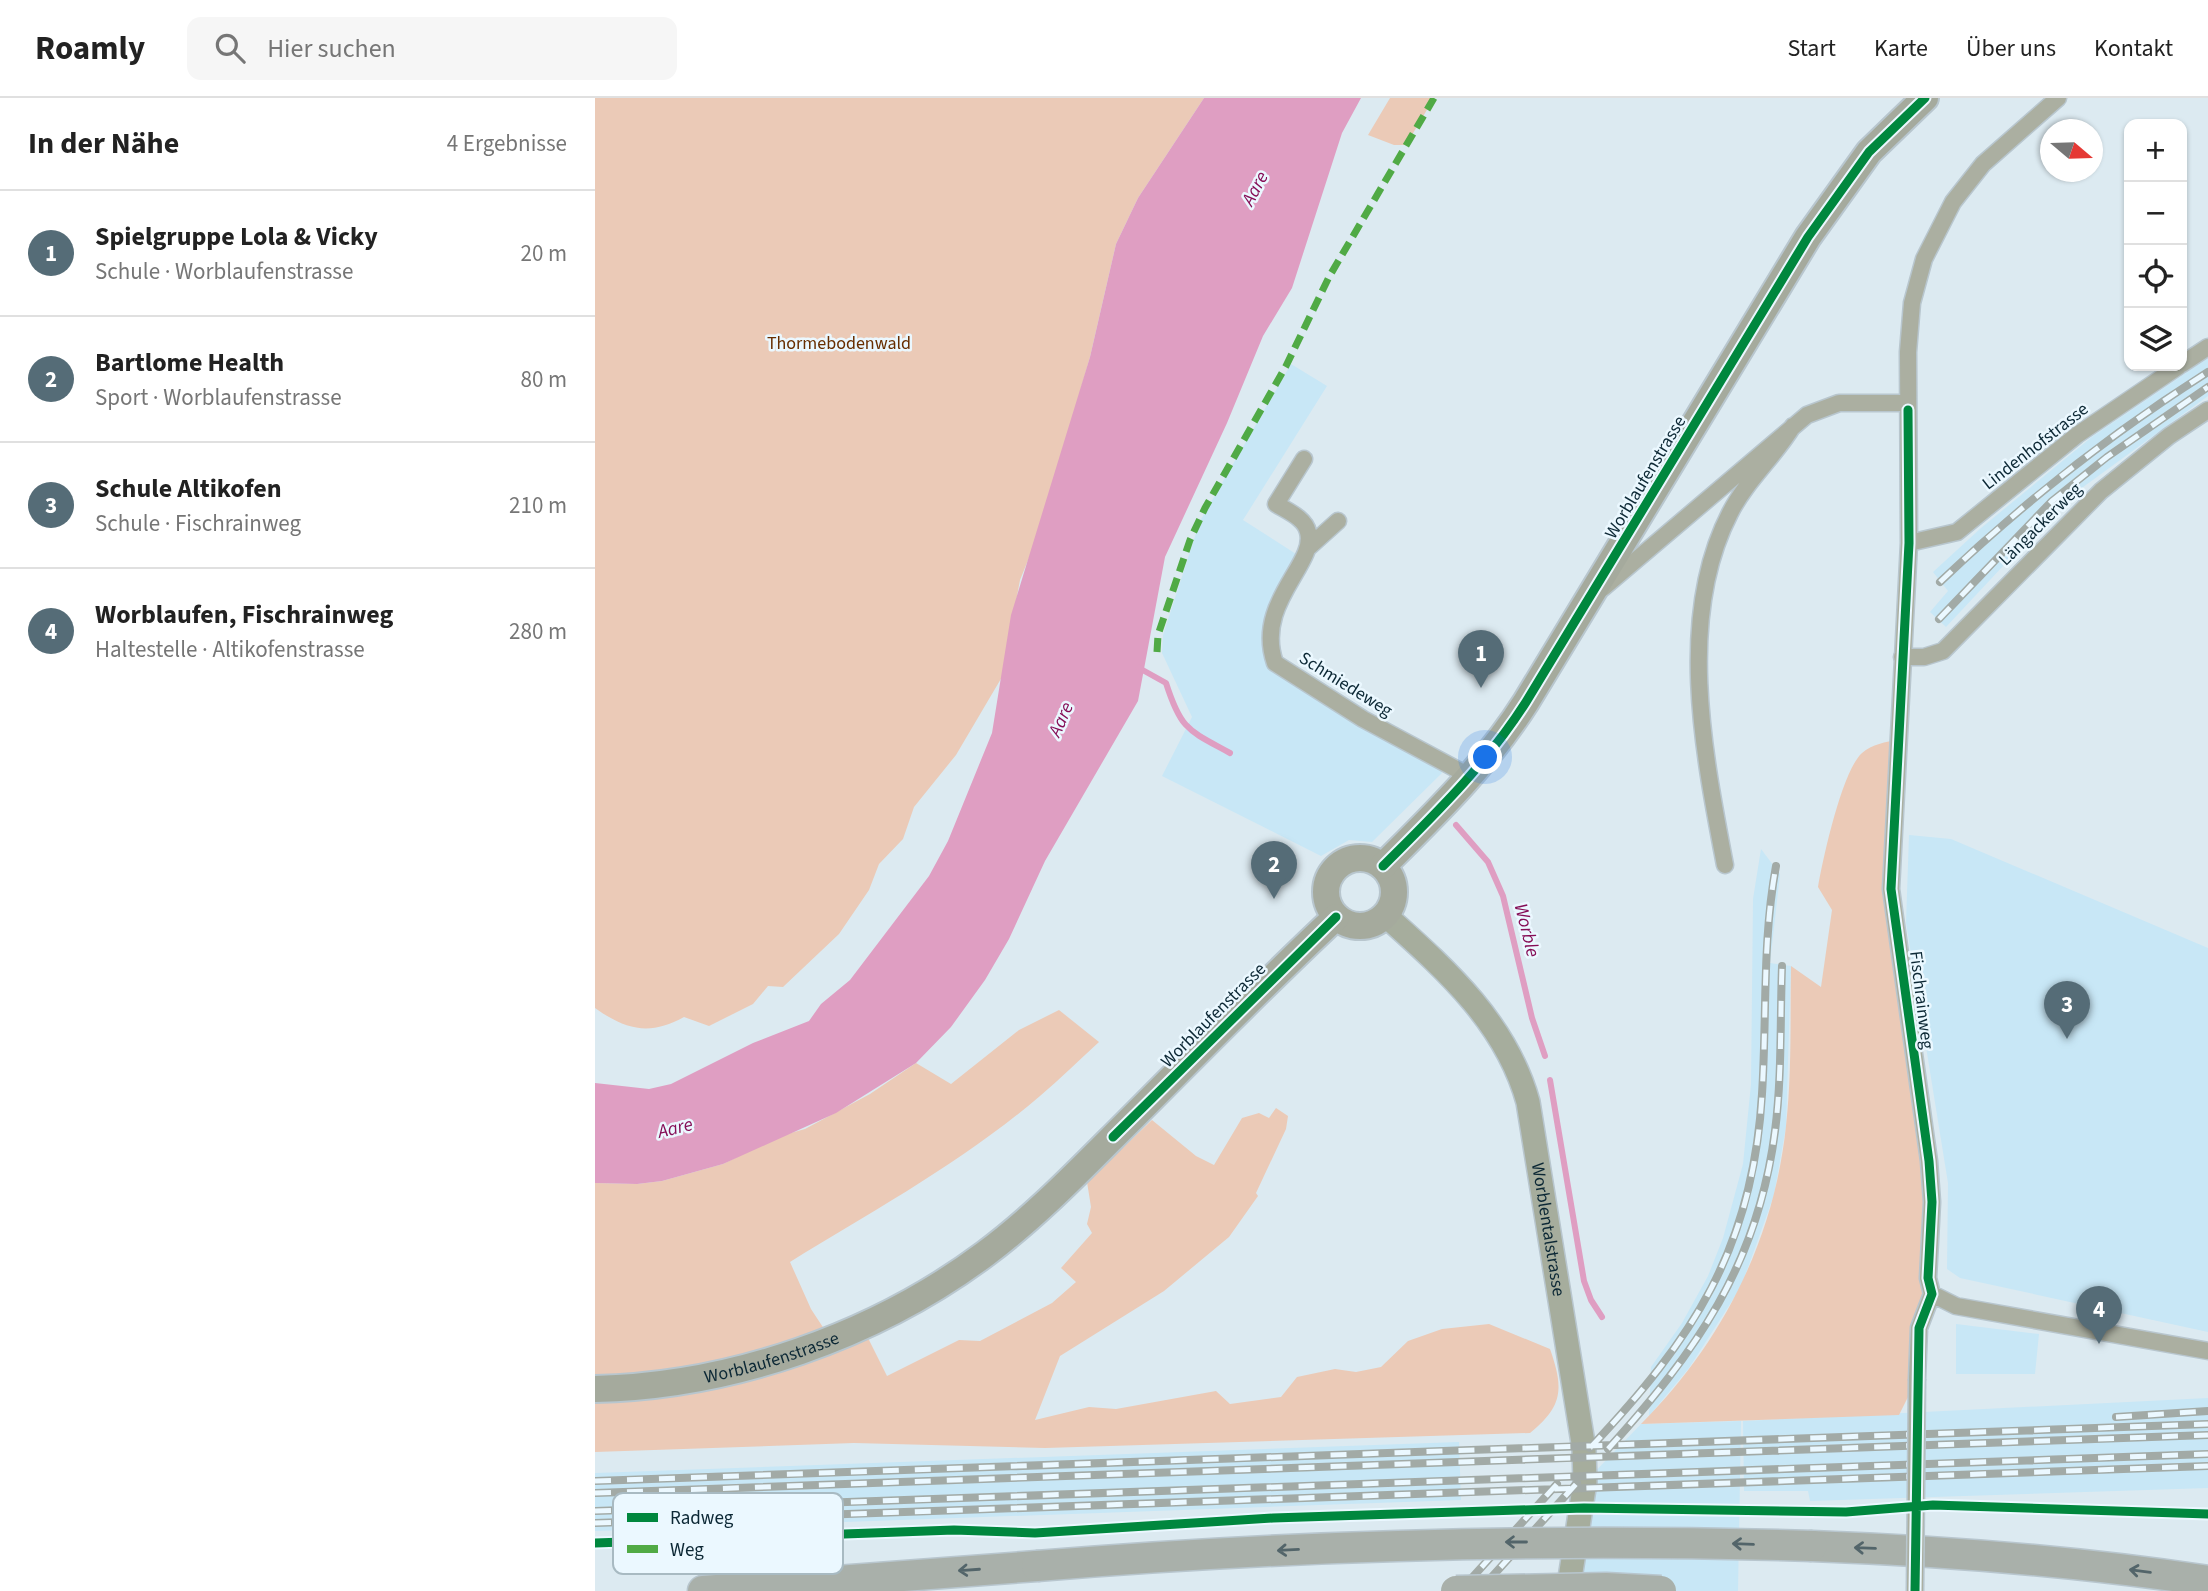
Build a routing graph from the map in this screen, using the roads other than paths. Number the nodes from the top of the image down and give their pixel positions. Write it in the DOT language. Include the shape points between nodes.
graph roads {
  1 [pos="1925,98"];
  2 [pos="2058,98"];
  3 [pos="2208,347"];
  4 [pos="2187,360"];
  5 [pos="2171,371"];
  6 [pos="1909,403"];
  7 [pos="2208,410"];
  8 [pos="1793,426"];
  9 [pos="1304,459"];
  10 [pos="1338,521"];
  11 [pos="1909,543"];
  12 [pos="1309,547"];
  13 [pos="1589,600"];
  14 [pos="1902,657"];
  15 [pos="1471,777"];
  16 [pos="1725,865"];
  17 [pos="1383,866"];
  18 [pos="1385,915"];
  19 [pos="1336,916"];
  20 [pos="1932,1294"];
  21 [pos="2208,1351"];
  22 [pos="595,1389"];
  23 [pos="2208,1581"];
  24 [pos="1565,1588"];
  25 [pos="703,1591"];
  26 [pos="1456,1591"];
  27 [pos="1661,1591"];
  28 [pos="1915,1591"];
  1 -- 13 [label="main road, Worblaufenstrasse" via="1869,152 1831,202"];
  2 -- 6 [label="street, Fischrainweg" via="1972,176 1932,239 1912,303"];
  3 -- 4 [label="street, Lindenhofstrasse"];
  5 -- 11 [label="street, Lindenhofstrasse" via="2077,435 1957,532"];
  6 -- 8 [label="street" via="1832,404"];
  6 -- 11 [label="street, Fischrainweg"];
  7 -- 14 [label="street, Längackerweg" via="2101,491 1943,651"];
  8 -- 13 [label="street"];
  8 -- 16 [label="street" via="1731,510 1705,587 1700,681 1705,761"];
  9 -- 12 [label="street" via="1276,504 1302,521"];
  10 -- 12 [label="street, Schmiedeweg"];
  11 -- 14 [label="street, Fischrainweg"];
  12 -- 15 [label="street, Schmiedeweg" via="1276,607 1270,648 1275,663 1363,719"];
  13 -- 15 [label="main road, Worblaufenstrasse" via="1521,711"];
  14 -- 20 [label="street, Fischrainweg" via="1891,889 1929,1161"];
  15 -- 17 [label="main road, Worblaufenstrasse"];
  17 -- 18 [label="main road" via="1390,874 1394,895"];
  17 -- 19 [label="main road" via="1355,858 1334,868 1326,897"];
  18 -- 19 [label="main road" via="1355,926"];
  18 -- 24 [label="main road, Worblentalstrasse" via="1488,1018 1523,1083 1584,1449 1585,1482"];
  19 -- 22 [label="main road, Worblaufenstrasse" via="1033,1214 946,1280 808,1348 709,1375"];
  20 -- 21 [label="street" via="1956,1306"];
  20 -- 28 [label="street, Fischrainweg, bridge" via="1919,1328"];
  23 -- 25 [label="highway, one-way, bridge" via="1939,1551 1509,1542 1171,1555"];
  26 -- 27 [label="highway, bridge"];
}
